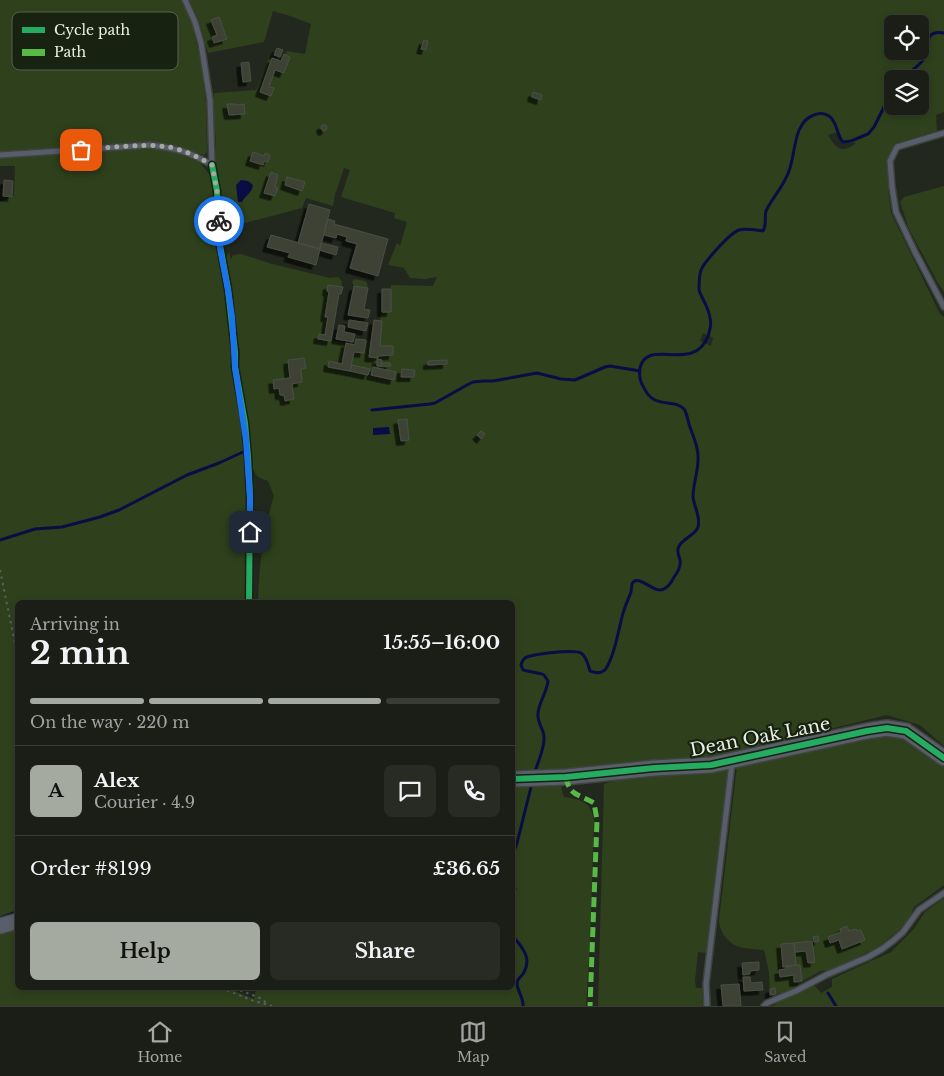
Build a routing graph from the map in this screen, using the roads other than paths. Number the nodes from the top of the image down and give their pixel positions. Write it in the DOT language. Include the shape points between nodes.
graph roads {
  1 [pos="185,0"];
  2 [pos="944,133"];
  3 [pos="0,155"];
  4 [pos="212,165"];
  5 [pos="944,306"];
  6 [pos="249,600"];
  7 [pos="944,758"];
  8 [pos="732,760"];
  9 [pos="525,779"];
  10 [pos="944,892"];
  11 [pos="15,922"];
  12 [pos="0,926"];
  13 [pos="707,1006"];
  14 [pos="764,1006"];
  1 -- 4 [label="lane" via="195,22 206,73"];
  2 -- 5 [label="lane" via="897,147 890,161 896,212"];
  3 -- 4 [label="lane" via="150,146 184,151"];
  4 -- 6 [label="lane" via="248,457"];
  7 -- 8 [label="street, Dean Oak Lane" via="906,731 886,728"];
  8 -- 9 [label="street, Dean Oak Lane" via="711,765"];
  8 -- 13 [label="lane" via="706,984"];
  10 -- 14 [label="lane" via="919,910 903,932 882,949"];
  11 -- 12 [label="street"];
}
